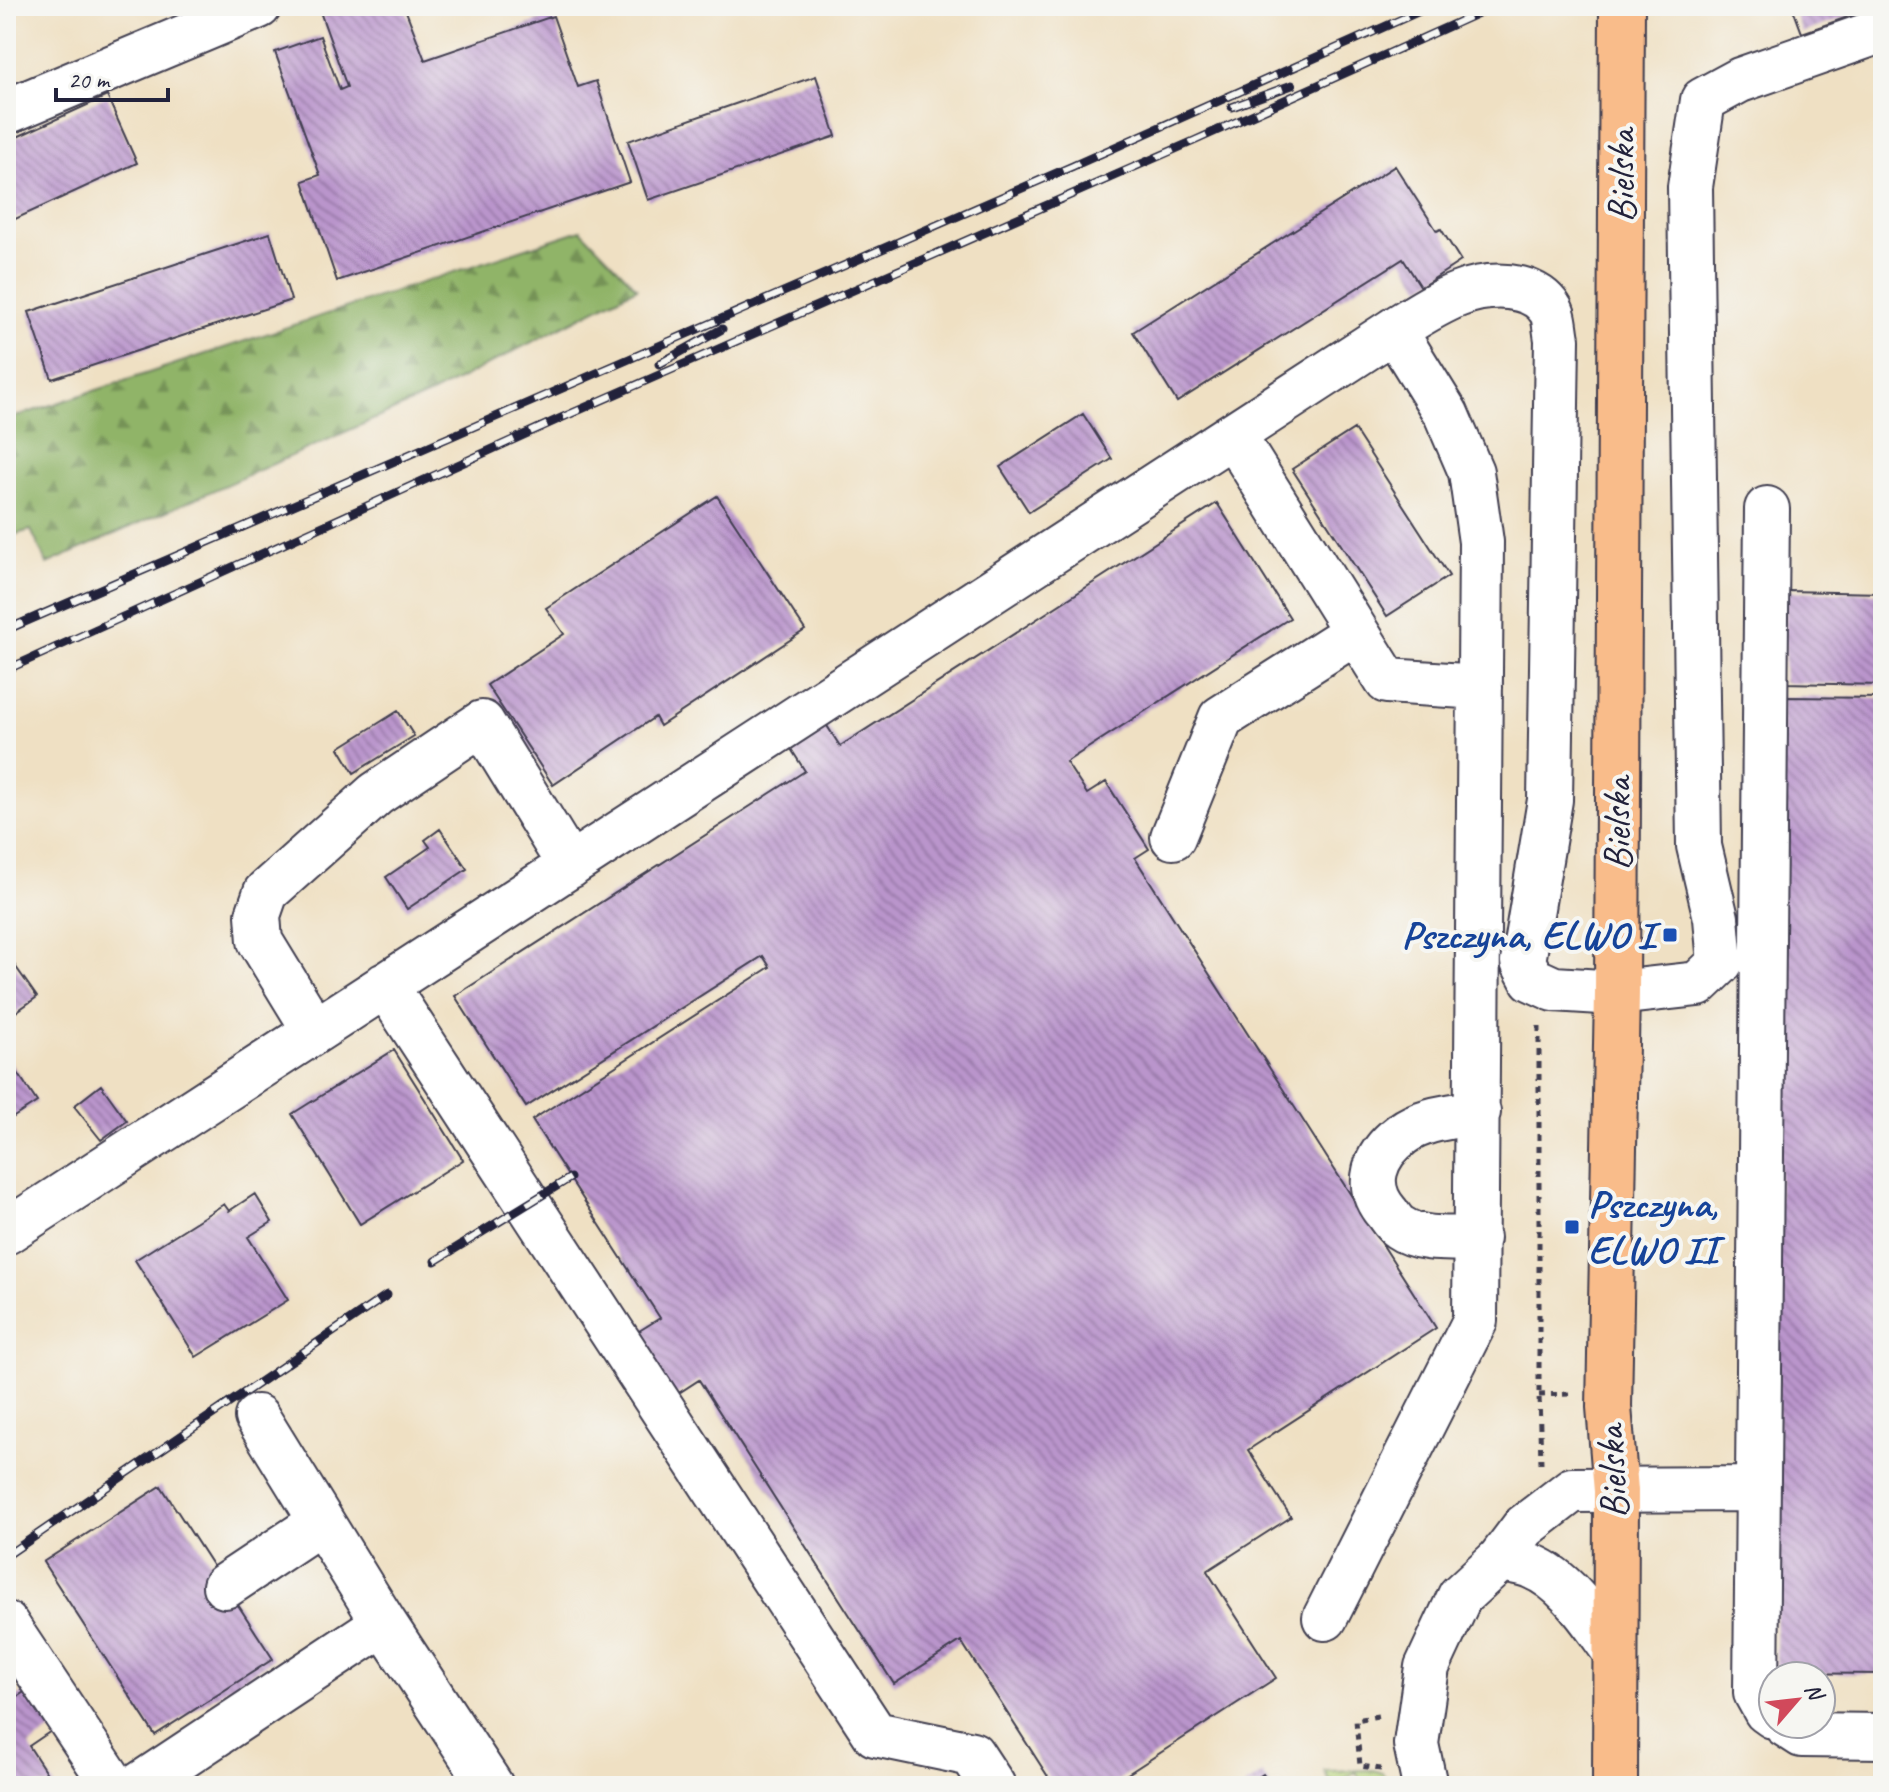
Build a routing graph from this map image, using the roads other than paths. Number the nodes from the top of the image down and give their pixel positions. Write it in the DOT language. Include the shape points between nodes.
graph roads {
  1 [pos="259,6"];
  2 [pos="1622,6"];
  3 [pos="1883,30"];
  4 [pos="6,112"];
  5 [pos="1394,330"];
  6 [pos="1233,435"];
  7 [pos="1767,509"];
  8 [pos="1356,632"];
  9 [pos="1480,687"];
  10 [pos="1173,837"];
  11 [pos="570,866"];
  12 [pos="385,985"];
  13 [pos="1617,993"];
  14 [pos="315,1031"];
  15 [pos="1478,1112"];
  16 [pos="6,1232"];
  17 [pos="1477,1238"];
  18 [pos="257,1417"];
  19 [pos="1758,1489"];
  20 [pos="1616,1491"];
  21 [pos="321,1522"];
  22 [pos="1500,1559"];
  23 [pos="225,1586"];
  24 [pos="1325,1618"];
  25 [pos="384,1623"];
  26 [pos="6,1624"];
  27 [pos="1615,1652"];
  28 [pos="1757,1695"];
  29 [pos="1837,1735"];
  30 [pos="1883,1736"];
  31 [pos="1405,1778"];
  32 [pos="114,1786"];
  33 [pos="138,1786"];
  34 [pos="491,1786"];
  35 [pos="993,1786"];
  36 [pos="1615,1786"];
  1 -- 4 [label="street"];
  2 -- 13 [label="main road, Bielska"];
  3 -- 13 [label="street" via="1740,80 1703,100 1690,187 1699,846 1716,918 1720,963 1698,984"];
  5 -- 6 [label="street"];
  5 -- 9 [label="street" via="1446,414 1471,472 1481,542"];
  5 -- 13 [label="street" via="1469,289 1506,286 1533,292 1551,310 1557,339 1550,800 1523,962 1532,979 1554,989"];
  6 -- 8 [label="street"];
  6 -- 11 [label="street"];
  7 -- 19 [label="street"];
  8 -- 9 [label="street" via="1387,681"];
  8 -- 10 [label="street" via="1221,718"];
  9 -- 15 [label="street"];
  11 -- 12 [label="street"];
  11 -- 14 [label="street" via="482,723 376,794 266,892 258,915 260,941"];
  12 -- 14 [label="street"];
  12 -- 35 [label="street" via="875,1734 972,1754"];
  13 -- 20 [label="main road, Bielska" via="1609,1407"];
  14 -- 16 [label="street"];
  15 -- 17 [label="street"];
  15 -- 17 [label="street" via="1430,1120 1402,1134 1381,1155 1372,1179 1379,1204 1399,1227 1429,1238"];
  17 -- 24 [label="street" via="1475,1321"];
  18 -- 21 [label="street"];
  19 -- 20 [label="street"];
  19 -- 28 [label="street"];
  20 -- 22 [label="street" via="1572,1490 1524,1527"];
  20 -- 27 [label="main road, Bielska"];
  21 -- 23 [label="street"];
  21 -- 25 [label="street"];
  22 -- 27 [label="street" via="1531,1566 1556,1581"];
  22 -- 31 [label="street" via="1460,1596 1427,1667 1416,1744"];
  25 -- 33 [label="street"];
  25 -- 34 [label="street"];
  26 -- 32 [label="street"];
  27 -- 36 [label="main road, Bielska"];
  29 -- 30 [label="street"];
}
